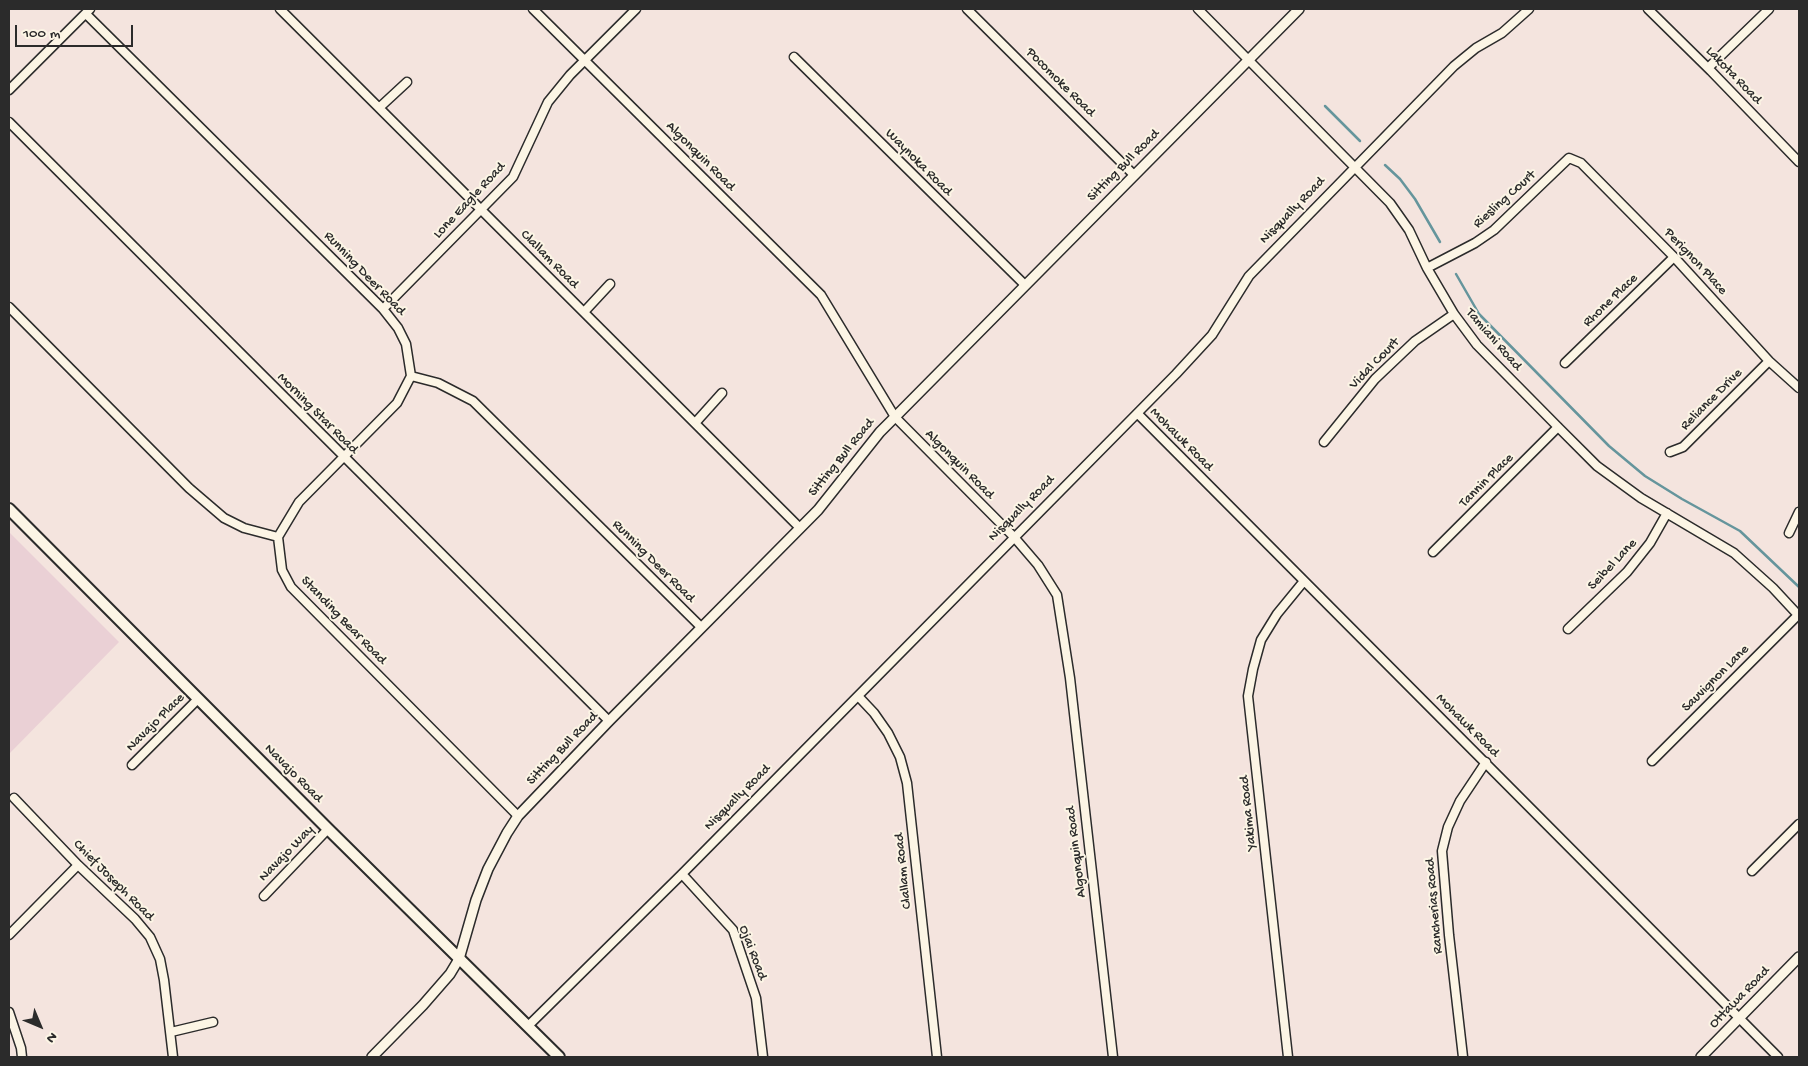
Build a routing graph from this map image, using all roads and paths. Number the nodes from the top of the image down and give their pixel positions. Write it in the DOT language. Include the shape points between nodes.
graph roads {
  1 [pos="280,9"];
  2 [pos="533,9"];
  3 [pos="636,9"];
  4 [pos="967,9"];
  5 [pos="1198,9"];
  6 [pos="1299,9"];
  7 [pos="1529,9"];
  8 [pos="1648,9"];
  9 [pos="1769,9"];
  10 [pos="88,11"];
  11 [pos="794,57"];
  12 [pos="585,60"];
  13 [pos="1248,60"];
  14 [pos="1708,68"];
  15 [pos="407,82"];
  16 [pos="9,90"];
  17 [pos="380,107"];
  18 [pos="9,122"];
  19 [pos="1568,158"];
  20 [pos="1799,162"];
  21 [pos="1356,166"];
  22 [pos="1134,175"];
  23 [pos="481,211"];
  24 [pos="1674,257"];
  25 [pos="1427,268"];
  26 [pos="610,284"];
  27 [pos="1025,286"];
  28 [pos="9,307"];
  29 [pos="383,309"];
  30 [pos="584,312"];
  31 [pos="1454,314"];
  32 [pos="1769,361"];
  33 [pos="1566,363"];
  34 [pos="412,376"];
  35 [pos="1799,388"];
  36 [pos="722,393"];
  37 [pos="1138,414"];
  38 [pos="895,417"];
  39 [pos="696,422"];
  40 [pos="1558,427"];
  41 [pos="1324,442"];
  42 [pos="1670,452"];
  43 [pos="344,458"];
  44 [pos="9,509"];
  45 [pos="1799,512"];
  46 [pos="1667,513"];
  47 [pos="800,528"];
  48 [pos="1789,533"];
  49 [pos="278,537"];
  50 [pos="1014,537"];
  51 [pos="1432,552"];
  52 [pos="1304,581"];
  53 [pos="1799,615"];
  54 [pos="701,627"];
  55 [pos="1568,628"];
  56 [pos="858,696"];
  57 [pos="198,699"];
  58 [pos="609,721"];
  59 [pos="1652,761"];
  60 [pos="1486,762"];
  61 [pos="132,765"];
  62 [pos="14,798"];
  63 [pos="518,816"];
  64 [pos="1799,824"];
  65 [pos="328,830"];
  66 [pos="78,864"];
  67 [pos="1752,871"];
  68 [pos="682,874"];
  69 [pos="264,896"];
  70 [pos="9,935"];
  71 [pos="1799,957"];
  72 [pos="459,959"];
  73 [pos="9,1012"];
  74 [pos="1740,1018"];
  75 [pos="213,1022"];
  76 [pos="528,1026"];
  77 [pos="171,1032"];
  78 [pos="22,1057"];
  79 [pos="173,1057"];
  80 [pos="372,1057"];
  81 [pos="559,1057"];
  82 [pos="763,1057"];
  83 [pos="937,1057"];
  84 [pos="1113,1057"];
  85 [pos="1288,1057"];
  86 [pos="1463,1057"];
  87 [pos="1701,1057"];
  88 [pos="1778,1057"];
  1 -- 17 [label="street, Clallam Road"];
  2 -- 12 [label="street, Algonquin Road"];
  3 -- 12 [label="street, Lone Eagle Road"];
  4 -- 22 [label="street, Pocomoke Road"];
  5 -- 13 [label="street, Tamiani Road"];
  6 -- 13 [label="street, Sitting Bull Road"];
  7 -- 21 [label="street, Nisqually Road" via="1502,33 1454,66"];
  8 -- 14 [label="street, Lakota Road"];
  9 -- 14 [label="street"];
  10 -- 16 [label="street"];
  10 -- 29 [label="street, Running Deer Road"];
  11 -- 27 [label="street, Waynoka Road"];
  12 -- 23 [label="street, Lone Eagle Road" via="548,102 513,177"];
  12 -- 38 [label="street, Algonquin Road" via="821,295"];
  13 -- 21 [label="street, Tamiani Road"];
  13 -- 22 [label="street, Sitting Bull Road"];
  14 -- 20 [label="street, Lakota Road"];
  15 -- 17 [label="street"];
  17 -- 23 [label="street, Clallam Road"];
  18 -- 43 [label="street, Morning Star Road"];
  19 -- 24 [label="street, Perignon Place" via="1581,163"];
  19 -- 25 [label="street, Riesling Court" via="1494,230 1475,244"];
  21 -- 25 [label="street, Tamiani Road" via="1390,203"];
  21 -- 37 [label="street, Nisqually Road" via="1249,276 1212,335"];
  22 -- 27 [label="street, Sitting Bull Road"];
  23 -- 29 [label="street, Lone Eagle Road"];
  23 -- 30 [label="street, Clallam Road"];
  24 -- 32 [label="street, Perignon Place"];
  24 -- 33 [label="street, Rhone Place"];
  25 -- 31 [label="street, Tamiani Road"];
  26 -- 30 [label="street"];
  27 -- 38 [label="street, Sitting Bull Road"];
  28 -- 49 [label="street" via="189,488 224,518 244,528"];
  29 -- 34 [label="street, Running Deer Road" via="406,344"];
  30 -- 39 [label="street, Clallam Road"];
  31 -- 40 [label="street, Tamiani Road" via="1477,345"];
  31 -- 41 [label="street, Vidal Court" via="1415,341 1375,378"];
  32 -- 35 [label="street, Perignon Place"];
  32 -- 42 [label="street, Reliance Drive" via="1683,446"];
  34 -- 43 [label="street" via="397,403"];
  34 -- 54 [label="street, Running Deer Road" via="438,383 473,401"];
  36 -- 39 [label="street"];
  37 -- 50 [label="street, Nisqually Road"];
  37 -- 52 [label="street, Mohawk Road"];
  38 -- 47 [label="street, Sitting Bull Road"];
  38 -- 50 [label="street, Algonquin Road"];
  39 -- 47 [label="street, Clallam Road"];
  40 -- 46 [label="street, Tamiani Road" via="1598,466"];
  40 -- 51 [label="street, Tannin Place"];
  43 -- 49 [label="street" via="299,502"];
  43 -- 58 [label="street, Morning Star Road"];
  44 -- 57 [label="main road, Navajo Road"];
  45 -- 48 [label="street"];
  46 -- 53 [label="street, Tamiani Road" via="1734,553"];
  46 -- 55 [label="street, Seibel Lane" via="1650,543 1627,572"];
  47 -- 54 [label="street, Sitting Bull Road"];
  49 -- 63 [label="street, Standing Bear Road" via="282,570 291,587"];
  50 -- 56 [label="street, Nisqually Road"];
  50 -- 84 [label="street, Algonquin Road" via="1038,565 1057,595 1070,678"];
  52 -- 60 [label="street, Mohawk Road"];
  52 -- 85 [label="street, Yakima Road" via="1261,640 1248,696"];
  53 -- 59 [label="street, Sauvignon Lane"];
  54 -- 58 [label="street, Sitting Bull Road"];
  56 -- 68 [label="street, Nisqually Road"];
  56 -- 83 [label="street, Clallam Road" via="888,733 900,757 907,783"];
  57 -- 61 [label="street, Navajo Place"];
  57 -- 65 [label="main road, Navajo Road"];
  58 -- 63 [label="street, Sitting Bull Road"];
  60 -- 74 [label="street, Mohawk Road"];
  60 -- 86 [label="street, Rancherias Road" via="1460,801 1442,851"];
  62 -- 66 [label="street, Chief Joseph Road"];
  63 -- 72 [label="street, Sitting Bull Road" via="485,876"];
  64 -- 67 [label="street"];
  65 -- 69 [label="street, Navajo Way"];
  65 -- 72 [label="main road, Navajo Road"];
  66 -- 70 [label="street"];
  66 -- 77 [label="street, Chief Joseph Road" via="150,937 160,959"];
  68 -- 76 [label="street, Nisqually Road"];
  68 -- 82 [label="street, Ojai Road" via="733,930 756,998"];
  71 -- 74 [label="street, Ottawa Road"];
  72 -- 76 [label="main road, Navajo Road"];
  72 -- 80 [label="street" via="423,1005"];
  73 -- 78 [label="street"];
  74 -- 87 [label="street, Ottawa Road"];
  74 -- 88 [label="street, Mohawk Road"];
  75 -- 77 [label="street"];
  76 -- 81 [label="main road, Navajo Road"];
  77 -- 79 [label="street, Chief Joseph Road"];
}
